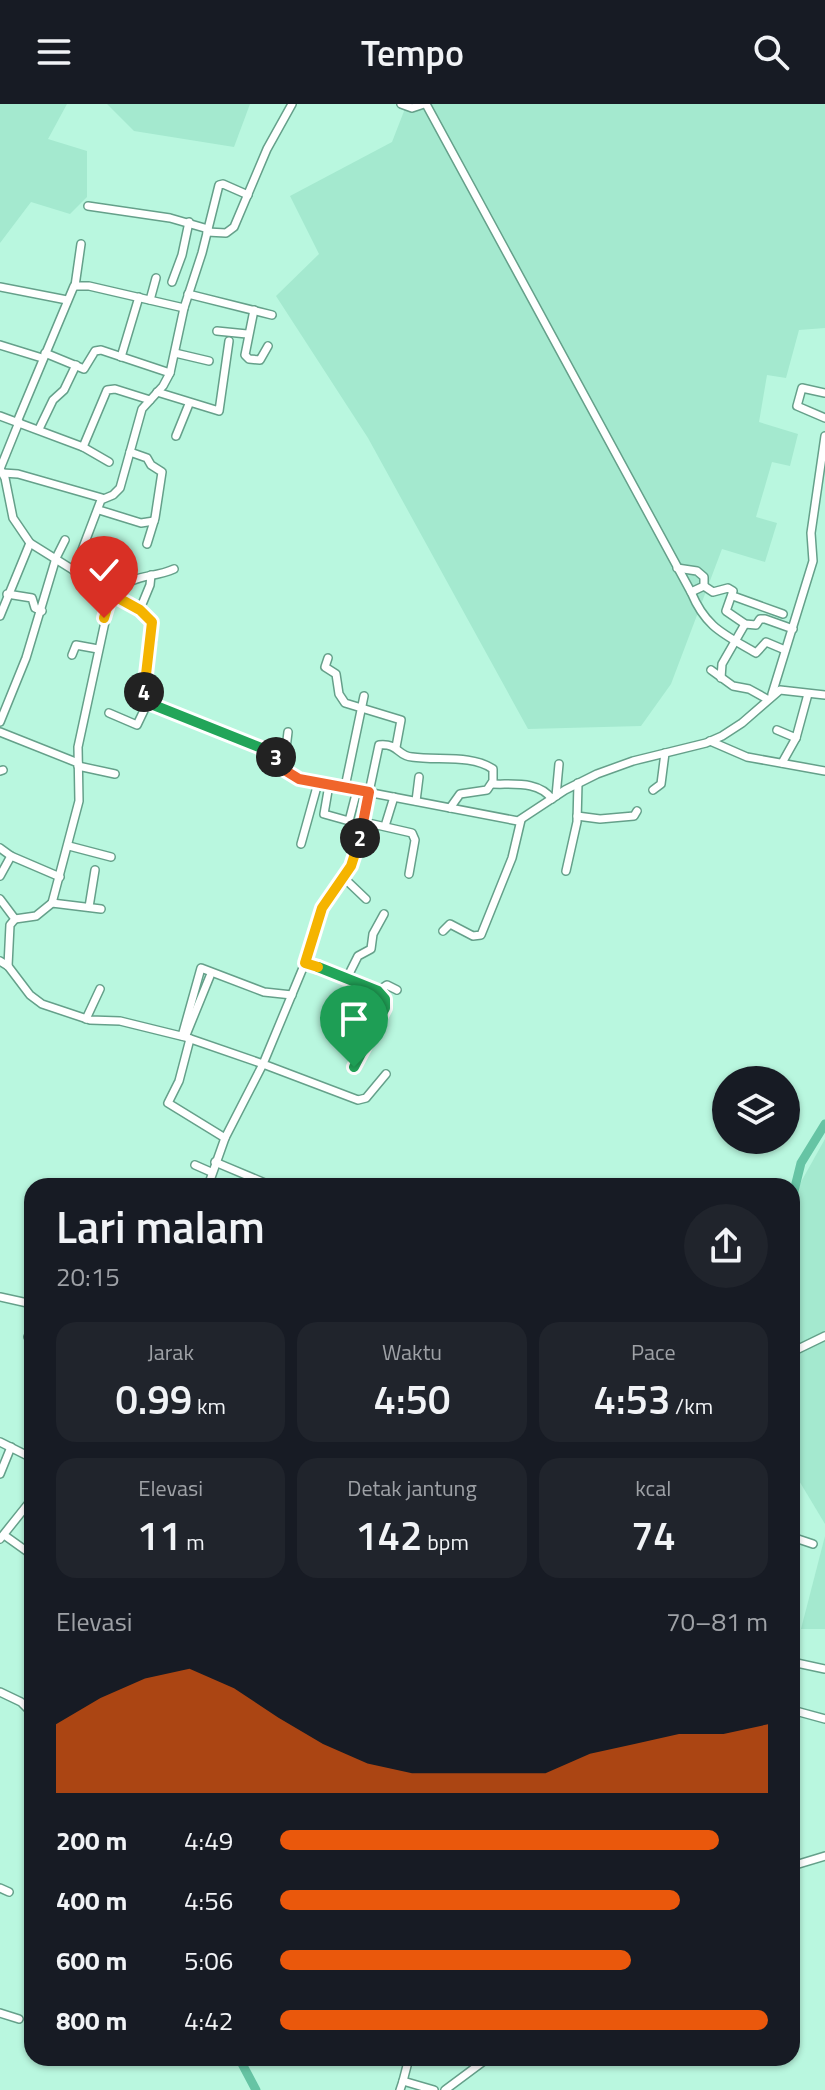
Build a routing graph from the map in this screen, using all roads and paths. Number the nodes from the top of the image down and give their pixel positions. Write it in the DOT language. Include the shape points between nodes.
graph roads {
  1 [pos="292,104"];
  2 [pos="401,104"];
  3 [pos="425,104"];
  4 [pos="248,195"];
  5 [pos="88,206"];
  6 [pos="189,222"];
  7 [pos="208,231"];
  8 [pos="81,244"];
  9 [pos="156,278"];
  10 [pos="172,282"];
  11 [pos="75,286"];
  12 [pos="0,287"];
  13 [pos="188,294"];
  14 [pos="139,297"];
  15 [pos="67,300"];
  16 [pos="150,300"];
  17 [pos="184,308"];
  18 [pos="254,310"];
  19 [pos="272,315"];
  20 [pos="217,331"];
  21 [pos="247,334"];
  22 [pos="229,341"];
  23 [pos="0,345"];
  24 [pos="268,346"];
  25 [pos="175,353"];
  26 [pos="44,356"];
  27 [pos="121,357"];
  28 [pos="209,361"];
  29 [pos="76,365"];
  30 [pos="170,373"];
  31 [pos="157,392"];
  32 [pos="825,393"];
  33 [pos="150,400"];
  34 [pos="189,404"];
  35 [pos="0,416"];
  36 [pos="825,418"];
  37 [pos="18,422"];
  38 [pos="39,429"];
  39 [pos="176,436"];
  40 [pos="825,436"];
  41 [pos="83,447"];
  42 [pos="130,452"];
  43 [pos="109,462"];
  44 [pos="823,464"];
  45 [pos="1,470"];
  46 [pos="102,498"];
  47 [pos="99,510"];
  48 [pos="154,521"];
  49 [pos="65,540"];
  50 [pos="30,543"];
  51 [pos="147,544"];
  52 [pos="814,552"];
  53 [pos="825,554"];
  54 [pos="56,558"];
  55 [pos="677,568"];
  56 [pos="174,569"];
  57 [pos="74,571"];
  58 [pos="151,575"];
  59 [pos="704,586"];
  60 [pos="691,592"];
  61 [pos="7,594"];
  62 [pos="113,595"];
  63 [pos="733,596"];
  64 [pos="143,602"];
  65 [pos="42,611"];
  66 [pos="783,614"];
  67 [pos="0,616"];
  68 [pos="745,624"];
  69 [pos="793,629"];
  70 [pos="735,640"];
  71 [pos="98,649"];
  72 [pos="785,650"];
  73 [pos="72,655"];
  74 [pos="328,658"];
  75 [pos="711,670"];
  76 [pos="721,678"];
  77 [pos="808,694"];
  78 [pos="825,695"];
  79 [pos="364,696"];
  80 [pos="769,697"];
  81 [pos="148,702"];
  82 [pos="361,709"];
  83 [pos="109,713"];
  84 [pos="0,722"];
  85 [pos="777,730"];
  86 [pos="0,732"];
  87 [pos="288,732"];
  88 [pos="796,738"];
  89 [pos="710,741"];
  90 [pos="396,747"];
  91 [pos="665,753"];
  92 [pos="782,763"];
  93 [pos="559,764"];
  94 [pos="78,765"];
  95 [pos="284,767"];
  96 [pos="825,771"];
  97 [pos="115,774"];
  98 [pos="419,777"];
  99 [pos="318,783"];
  100 [pos="578,783"];
  101 [pos="492,784"];
  102 [pos="329,785"];
  103 [pos="345,787"];
  104 [pos="357,790"];
  105 [pos="653,790"];
  106 [pos="369,792"];
  107 [pos="394,797"];
  108 [pos="554,798"];
  109 [pos="416,801"];
  110 [pos="450,808"];
  111 [pos="637,811"];
  112 [pos="577,816"];
  113 [pos="521,820"];
  114 [pos="364,822"];
  115 [pos="385,826"];
  116 [pos="301,844"];
  117 [pos="69,846"];
  118 [pos="0,848"];
  119 [pos="11,856"];
  120 [pos="111,857"];
  121 [pos="95,870"];
  122 [pos="566,871"];
  123 [pos="409,874"];
  124 [pos="0,876"];
  125 [pos="60,877"];
  126 [pos="344,878"];
  127 [pos="0,899"];
  128 [pos="366,899"];
  129 [pos="52,903"];
  130 [pos="89,907"];
  131 [pos="101,909"];
  132 [pos="384,914"];
  133 [pos="15,919"];
  134 [pos="443,931"];
  135 [pos="0,961"];
  136 [pos="305,963"];
  137 [pos="8,966"];
  138 [pos="210,976"];
  139 [pos="347,978"];
  140 [pos="100,989"];
  141 [pos="397,990"];
  142 [pos="378,991"];
  143 [pos="292,995"];
  144 [pos="86,1019"];
  145 [pos="186,1038"];
  146 [pos="263,1064"];
  147 [pos="354,1067"];
  148 [pos="386,1074"];
  149 [pos="225,1138"];
  150 [pos="215,1162"];
  151 [pos="195,1165"];
  152 [pos="211,1172"];
  153 [pos="210,1178"];
  154 [pos="253,1178"];
  155 [pos="0,1297"];
  156 [pos="24,1302"];
  157 [pos="825,1336"];
  158 [pos="800,1348"];
  159 [pos="0,1442"];
  160 [pos="11,1447"];
  161 [pos="24,1454"];
  162 [pos="0,1474"];
  163 [pos="24,1509"];
  164 [pos="2,1537"];
  165 [pos="800,1540"];
  166 [pos="813,1544"];
  167 [pos="24,1550"];
  168 [pos="800,1664"];
  169 [pos="825,1669"];
  170 [pos="0,1692"];
  171 [pos="24,1706"];
  172 [pos="800,1712"];
  173 [pos="825,1719"];
  174 [pos="825,1856"];
  175 [pos="800,1864"];
  176 [pos="0,1888"];
  177 [pos="9,1892"];
  178 [pos="0,2013"];
  179 [pos="19,2019"];
  180 [pos="407,2066"];
  181 [pos="477,2066"];
  182 [pos="403,2081"];
  183 [pos="400,2090"];
  184 [pos="434,2090"];
  185 [pos="445,2090"];
  1 -- 4 [label="street"];
  2 -- 3 [label="street"];
  3 -- 55 [label="street"];
  4 -- 7 [label="street" via="231,231"];
  4 -- 7 [label="street" via="219,184"];
  5 -- 6 [label="street"];
  6 -- 7 [label="street"];
  6 -- 10 [label="street"];
  7 -- 13 [label="street"];
  8 -- 11 [label="street"];
  9 -- 16 [label="street"];
  11 -- 14 [label="street"];
  11 -- 15 [label="street"];
  12 -- 15 [label="street"];
  13 -- 17 [label="street"];
  13 -- 18 [label="street"];
  14 -- 16 [label="street"];
  14 -- 27 [label="street"];
  15 -- 26 [label="street"];
  16 -- 17 [label="street"];
  17 -- 25 [label="street"];
  18 -- 19 [label="street"];
  18 -- 21 [label="street"];
  20 -- 21 [label="street"];
  21 -- 24 [label="street" via="247,358 260,360"];
  22 -- 34 [label="street" via="219,411"];
  23 -- 26 [label="street"];
  25 -- 28 [label="street"];
  25 -- 30 [label="street"];
  26 -- 29 [label="street"];
  26 -- 37 [label="street"];
  27 -- 29 [label="street" via="98,350 86,368"];
  27 -- 30 [label="street"];
  29 -- 38 [label="street"];
  30 -- 31 [label="street"];
  31 -- 33 [label="street"];
  31 -- 34 [label="street"];
  32 -- 36 [label="street" via="802,388 797,406"];
  33 -- 41 [label="street" via="107,390"];
  33 -- 42 [label="street"];
  34 -- 39 [label="street"];
  35 -- 37 [label="street"];
  37 -- 38 [label="street"];
  37 -- 45 [label="street"];
  38 -- 41 [label="street"];
  40 -- 44 [label="street"];
  41 -- 43 [label="street"];
  42 -- 46 [label="street" via="119,490"];
  42 -- 48 [label="street" via="162,472"];
  44 -- 52 [label="street" via="811,533"];
  45 -- 46 [label="street"];
  45 -- 50 [label="street" via="13,518"];
  46 -- 47 [label="street"];
  47 -- 48 [label="street" via="141,523"];
  47 -- 57 [label="street"];
  48 -- 51 [label="street"];
  49 -- 54 [label="street"];
  50 -- 54 [label="street"];
  50 -- 61 [label="street"];
  52 -- 53 [label="street"];
  52 -- 69 [label="street"];
  54 -- 57 [label="street"];
  54 -- 65 [label="street"];
  55 -- 59 [label="street" via="697,571"];
  55 -- 60 [label="street"];
  56 -- 58 [label="street"];
  57 -- 62 [label="street"];
  58 -- 62 [label="street" via="129,581"];
  58 -- 64 [label="street"];
  59 -- 60 [label="street"];
  59 -- 63 [label="street" via="713,592 731,589"];
  60 -- 70 [label="street" via="700,614"];
  61 -- 65 [label="street" via="32,598"];
  61 -- 67 [label="street"];
  62 -- 71 [label="street"];
  62 -- 81 [label="street" via="152,622 144,684"];
  63 -- 66 [label="street"];
  63 -- 68 [label="street" via="726,611"];
  65 -- 84 [label="street"];
  68 -- 69 [label="street" via="765,619"];
  68 -- 70 [label="street"];
  69 -- 72 [label="street"];
  70 -- 72 [label="street" via="756,653 766,642"];
  70 -- 76 [label="street"];
  71 -- 73 [label="street" via="76,645"];
  71 -- 94 [label="street"];
  72 -- 80 [label="street"];
  74 -- 82 [label="street" via="325,667 336,674 341,699"];
  75 -- 76 [label="street"];
  76 -- 80 [label="street"];
  77 -- 78 [label="street"];
  77 -- 80 [label="street" via="788,689"];
  77 -- 88 [label="street"];
  79 -- 82 [label="street"];
  80 -- 89 [label="street" via="742,723"];
  81 -- 83 [label="street" via="137,725"];
  81 -- 95 [label="street" via="269,751"];
  82 -- 90 [label="street" via="400,719"];
  82 -- 103 [label="street"];
  85 -- 88 [label="street"];
  86 -- 94 [label="street"];
  87 -- 95 [label="street"];
  88 -- 92 [label="street"];
  89 -- 91 [label="street"];
  89 -- 92 [label="street" via="738,754"];
  90 -- 101 [label="street" via="409,757 487,765 494,771"];
  90 -- 106 [label="street" via="379,745"];
  91 -- 100 [label="street"];
  91 -- 105 [label="street" via="661,784"];
  92 -- 96 [label="street"];
  93 -- 108 [label="street"];
  94 -- 97 [label="street"];
  94 -- 117 [label="street" via="79,801"];
  95 -- 99 [label="street" via="299,779"];
  98 -- 109 [label="street"];
  99 -- 102 [label="street"];
  99 -- 116 [label="street"];
  100 -- 108 [label="street"];
  100 -- 112 [label="street"];
  101 -- 108 [label="street" via="535,786"];
  101 -- 110 [label="street" via="485,792 460,794"];
  102 -- 103 [label="street"];
  102 -- 104 [label="street" via="324,814 349,821"];
  103 -- 104 [label="street"];
  104 -- 106 [label="street"];
  106 -- 107 [label="street"];
  106 -- 114 [label="street"];
  107 -- 109 [label="street"];
  107 -- 115 [label="street"];
  108 -- 113 [label="street"];
  109 -- 110 [label="street"];
  110 -- 113 [label="street"];
  111 -- 112 [label="street" via="634,816 611,818"];
  112 -- 122 [label="street"];
  113 -- 134 [label="street" via="481,935 450,924"];
  114 -- 115 [label="street"];
  114 -- 126 [label="street"];
  115 -- 123 [label="street" via="414,835"];
  117 -- 120 [label="street"];
  117 -- 125 [label="street"];
  118 -- 119 [label="street"];
  119 -- 124 [label="street"];
  119 -- 125 [label="street"];
  121 -- 130 [label="street"];
  125 -- 129 [label="street"];
  126 -- 128 [label="street"];
  126 -- 136 [label="street" via="322,908"];
  127 -- 133 [label="street"];
  129 -- 130 [label="street"];
  129 -- 133 [label="street" via="36,916"];
  130 -- 131 [label="street"];
  132 -- 139 [label="street" via="371,949 358,956"];
  133 -- 137 [label="street" via="10,925"];
  135 -- 137 [label="street"];
  136 -- 139 [label="street"];
  136 -- 143 [label="street"];
  137 -- 144 [label="street" via="36,1001"];
  138 -- 145 [label="street"];
  139 -- 142 [label="street"];
  140 -- 144 [label="street"];
  141 -- 142 [label="street" via="387,985"];
  142 -- 147 [label="street" via="385,1008"];
  143 -- 145 [label="street" via="264,992 201,968"];
  143 -- 146 [label="street"];
  144 -- 145 [label="street" via="120,1021"];
  145 -- 146 [label="street"];
  145 -- 149 [label="street" via="179,1081 168,1103"];
  146 -- 148 [label="street" via="358,1100"];
  146 -- 149 [label="street"];
  149 -- 150 [label="street"];
  150 -- 152 [label="street"];
  150 -- 154 [label="street"];
  151 -- 152 [label="street"];
  152 -- 153 [label="street"];
  155 -- 156 [label="street"];
  157 -- 158 [label="street"];
  159 -- 160 [label="street"];
  160 -- 161 [label="street"];
  160 -- 162 [label="street"];
  163 -- 164 [label="street"];
  164 -- 167 [label="street"];
  165 -- 166 [label="street"];
  168 -- 169 [label="street"];
  170 -- 171 [label="street"];
  172 -- 173 [label="street"];
  174 -- 175 [label="street"];
  176 -- 177 [label="street"];
  178 -- 179 [label="street"];
  180 -- 182 [label="street"];
  181 -- 185 [label="street"];
  182 -- 183 [label="street"];
  182 -- 184 [label="street"];
}
